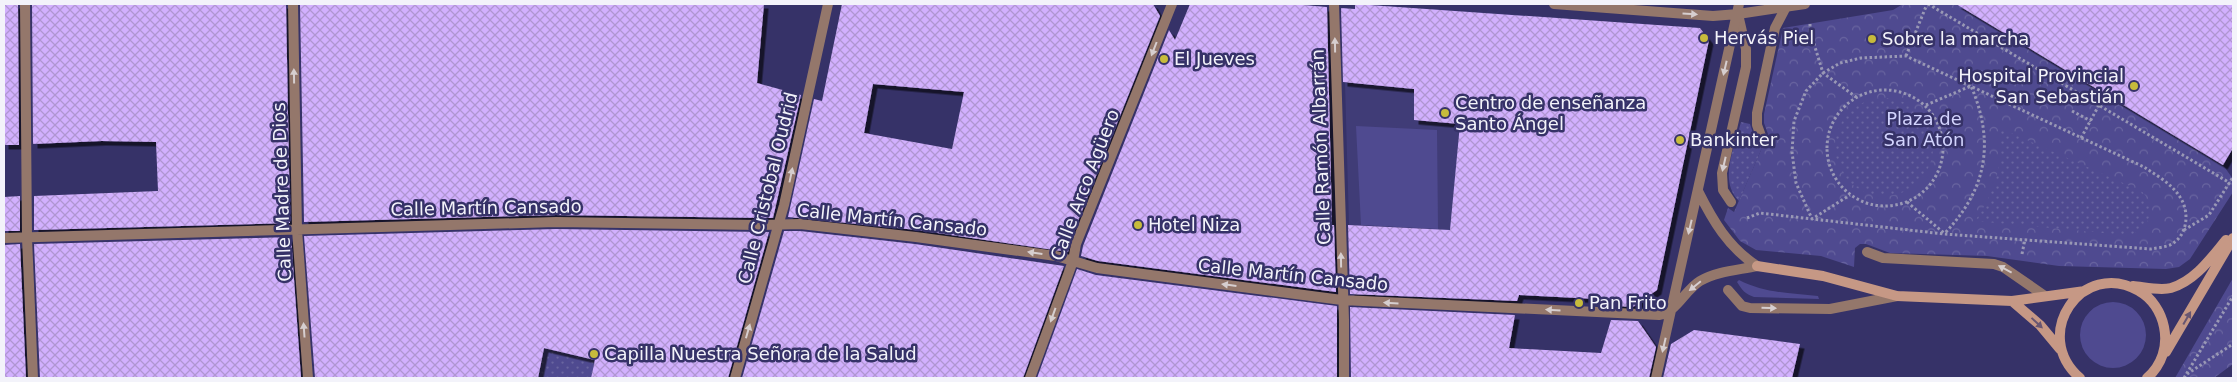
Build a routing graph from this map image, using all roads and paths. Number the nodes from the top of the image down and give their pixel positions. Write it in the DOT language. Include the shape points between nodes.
graph roads {
  1 [pos="25,4"];
  2 [pos="293,4"];
  3 [pos="828,4"];
  4 [pos="1172,4"];
  5 [pos="1334,4"];
  6 [pos="1554,4"];
  7 [pos="1805,4"];
  8 [pos="1927,4"];
  9 [pos="1786,7"];
  10 [pos="1738,9"];
  11 [pos="1810,22"];
  12 [pos="1906,56"];
  13 [pos="1822,73"];
  14 [pos="1971,86"];
  15 [pos="1856,97"];
  16 [pos="1926,105"];
  17 [pos="2099,106"];
  18 [pos="2072,111"];
  19 [pos="2090,121"];
  20 [pos="1762,136"];
  21 [pos="2081,138"];
  22 [pos="2233,177"];
  23 [pos="2230,183"];
  24 [pos="1698,191"];
  25 [pos="1850,195"];
  26 [pos="1731,202"];
  27 [pos="1907,202"];
  28 [pos="1760,213"];
  29 [pos="1812,219"];
  30 [pos="778,225"];
  31 [pos="297,230"];
  32 [pos="2184,230"];
  33 [pos="2233,231"];
  34 [pos="1944,234"];
  35 [pos="4,238"];
  36 [pos="27,238"];
  37 [pos="2233,238"];
  38 [pos="1867,252"];
  39 [pos="1073,261"];
  40 [pos="1757,266"];
  41 [pos="2130,286"];
  42 [pos="1728,290"];
  43 [pos="2085,291"];
  44 [pos="1897,296"];
  45 [pos="2045,296"];
  46 [pos="2233,296"];
  47 [pos="1342,300"];
  48 [pos="2012,301"];
  49 [pos="1670,311"];
  50 [pos="2233,344"];
  51 [pos="2060,349"];
  52 [pos="2162,360"];
  53 [pos="2186,374"];
  54 [pos="2152,376"];
  55 [pos="33,378"];
  56 [pos="308,378"];
  57 [pos="735,378"];
  58 [pos="1030,378"];
  59 [pos="1344,378"];
  60 [pos="1656,378"];
  61 [pos="2080,378"];
  62 [pos="2184,378"];
  1 -- 36 [label="street"];
  31 -- 2 [label="street, Calle Madre de Dios, one-way"];
  30 -- 3 [label="street, Calle Cristobal Oudrid, one-way"];
  4 -- 39 [label="street, Calle Arco Agüero, one-way" via="1076,244"];
  47 -- 5 [label="street, Calle Ramón Albarrán, one-way"];
  6 -- 10 [label="street, one-way" via="1713,16"];
  7 -- 9 [label="street"];
  8 -- 12 [label="path"];
  8 -- 17 [label="path"];
  9 -- 10 [label="street"];
  9 -- 20 [label="street" via="1775,28 1757,113 1757,125"];
  10 -- 24 [label="street, one-way"];
  10 -- 26 [label="street, one-way" via="1747,58 1722,172 1723,190"];
  11 -- 13 [label="path"];
  12 -- 13 [label="path" via="1861,58 1840,63"];
  12 -- 14 [label="path"];
  13 -- 15 [label="path"];
  13 -- 29 [label="path" via="1806,91 1794,122 1792,152 1796,183"];
  14 -- 16 [label="path"];
  14 -- 21 [label="path"];
  14 -- 34 [label="path" via="1986,148 1981,176 1971,199"];
  15 -- 16 [label="path" via="1874,90 1892,89 1910,94"];
  15 -- 25 [label="path" via="1841,108 1831,124 1826,143 1828,163 1836,181"];
  16 -- 27 [label="path" via="1937,120 1943,138 1943,158 1937,177 1924,192"];
  17 -- 19 [label="path"];
  17 -- 23 [label="path"];
  18 -- 19 [label="path"];
  19 -- 21 [label="path"];
  21 -- 32 [label="path" via="2144,167 2163,180 2180,196 2187,212"];
  22 -- 23 [label="path"];
  23 -- 32 [label="path" via="2209,215"];
  24 -- 40 [label="street" via="1719,228 1739,254"];
  24 -- 49 [label="street, one-way"];
  25 -- 27 [label="path" via="1868,204 1888,207"];
  25 -- 29 [label="path"];
  27 -- 34 [label="path"];
  28 -- 29 [label="path"];
  29 -- 34 [label="path"];
  30 -- 31 [label="street, Calle Martín Cansado" via="556,222"];
  39 -- 30 [label="street, Calle Martín Cansado, one-way" via="916,236 800,224"];
  57 -- 30 [label="street, Calle Cristobal Oudrid, one-way"];
  31 -- 36 [label="street, Calle Martín Cansado"];
  56 -- 31 [label="street, Calle Madre de Dios, one-way"];
  32 -- 34 [label="path" via="2171,245 2151,249"];
  33 -- 41 [label="street" via="2208,263 2187,281 2170,288"];
  35 -- 36 [label="street, Calle Martín Cansado"];
  36 -- 55 [label="street"];
  52 -- 37 [label="street, one-way"];
  45 -- 38 [label="street, one-way" via="1994,264 1883,258"];
  47 -- 39 [label="street, Calle Martín Cansado, one-way" via="1097,268"];
  39 -- 58 [label="street, Calle Arco Agüero, one-way"];
  40 -- 44 [label="street" via="1823,276"];
  40 -- 49 [label="street, one-way" via="1700,281"];
  41 -- 43 [label="street" via="2109,283"];
  41 -- 52 [label="street" via="2145,294 2163,319 2166,334"];
  42 -- 44 [label="street, one-way" via="1742,306 1770,308 1830,309"];
  43 -- 45 [label="street"];
  43 -- 51 [label="street" via="2065,313"];
  44 -- 48 [label="street"];
  45 -- 48 [label="street"];
  46 -- 53 [label="path"];
  49 -- 47 [label="street, Calle Martín Cansado, one-way" via="1659,315"];
  47 -- 59 [label="street, Calle Ramón Albarrán"];
  48 -- 51 [label="street, one-way" via="2040,325"];
  49 -- 60 [label="street, one-way"];
  50 -- 53 [label="path"];
  51 -- 61 [label="street" via="2072,372"];
  52 -- 54 [label="street"];
  53 -- 62 [label="path"];
}
